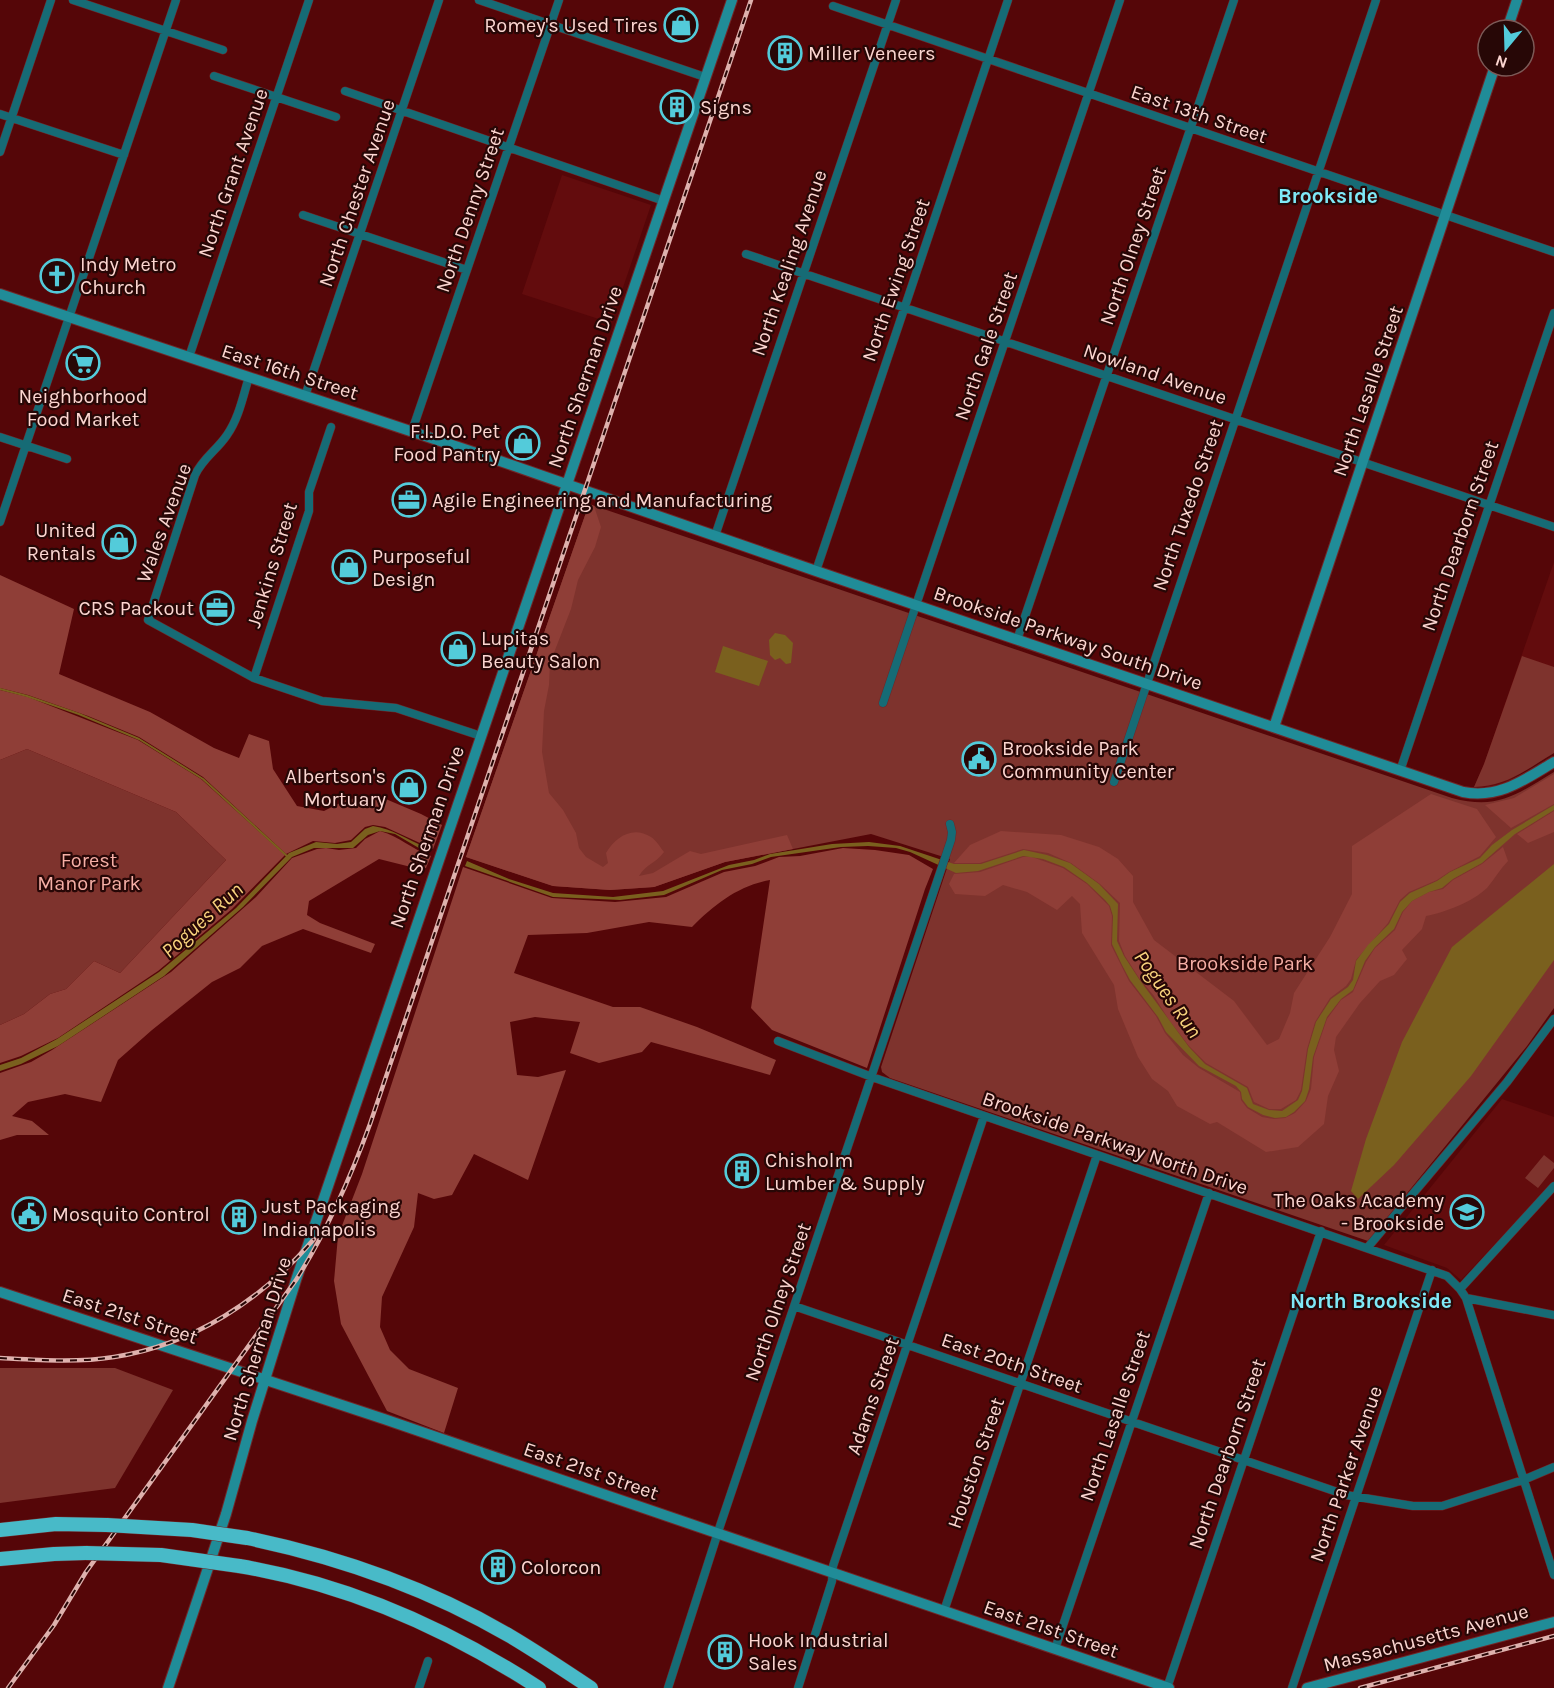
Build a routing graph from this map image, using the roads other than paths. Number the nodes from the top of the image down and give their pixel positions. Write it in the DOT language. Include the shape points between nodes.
graph roads {
  1 [pos="51,0"];
  2 [pos="73,0"];
  3 [pos="176,0"];
  4 [pos="309,0"];
  5 [pos="439,0"];
  6 [pos="479,0"];
  7 [pos="559,0"];
  8 [pos="732,0"];
  9 [pos="896,0"];
  10 [pos="1008,0"];
  11 [pos="1120,0"];
  12 [pos="1234,0"];
  13 [pos="1376,0"];
  14 [pos="1517,0"];
  15 [pos="833,6"];
  16 [pos="1511,18"];
  17 [pos="550,25"];
  18 [pos="887,25"];
  19 [pos="166,31"];
  20 [pos="223,50"];
  21 [pos="988,59"];
  22 [pos="214,76"];
  23 [pos="705,77"];
  24 [pos="1491,78"];
  25 [pos="345,91"];
  26 [pos="1088,93"];
  27 [pos="276,97"];
  28 [pos="402,111"];
  29 [pos="0,114"];
  30 [pos="336,117"];
  31 [pos="12,118"];
  32 [pos="1191,128"];
  33 [pos="508,148"];
  34 [pos="0,152"];
  35 [pos="124,155"];
  36 [pos="1318,171"];
  37 [pos="664,201"];
  38 [pos="303,215"];
  39 [pos="1445,215"];
  40 [pos="360,234"];
  41 [pos="1554,252"];
  42 [pos="746,254"];
  43 [pos="467,270"];
  44 [pos="803,273"];
  45 [pos="0,294"];
  46 [pos="904,306"];
  47 [pos="1554,313"];
  48 [pos="69,317"];
  49 [pos="1005,341"];
  50 [pos="189,357"];
  51 [pos="1107,375"];
  52 [pos="249,377"];
  53 [pos="305,396"];
  54 [pos="1234,419"];
  55 [pos="331,427"];
  56 [pos="412,431"];
  57 [pos="0,437"];
  58 [pos="26,445"];
  59 [pos="67,459"];
  60 [pos="1363,462"];
  61 [pos="568,485"];
  62 [pos="1490,505"];
  63 [pos="0,522"];
  64 [pos="1554,526"];
  65 [pos="715,536"];
  66 [pos="816,571"];
  67 [pos="916,605"];
  68 [pos="1017,640"];
  69 [pos="254,678"];
  70 [pos="1146,683"];
  71 [pos="883,703"];
  72 [pos="1274,727"];
  73 [pos="480,736"];
  74 [pos="1554,762"];
  75 [pos="1401,771"];
  76 [pos="1114,782"];
  77 [pos="950,824"];
  78 [pos="1554,1019"];
  79 [pos="778,1041"];
  80 [pos="872,1077"];
  81 [pos="984,1116"];
  82 [pos="1097,1155"];
  83 [pos="1554,1186"];
  84 [pos="1209,1193"];
  85 [pos="1321,1232"];
  86 [pos="1368,1247"];
  87 [pos="1432,1270"];
  88 [pos="1460,1289"];
  89 [pos="0,1292"];
  90 [pos="1466,1298"];
  91 [pos="794,1306"];
  92 [pos="1554,1315"];
  93 [pos="908,1345"];
  94 [pos="265,1380"];
  95 [pos="1020,1384"];
  96 [pos="1132,1422"];
  97 [pos="1244,1460"];
  98 [pos="1554,1467"];
  99 [pos="1523,1480"];
  100 [pos="1356,1497"];
  101 [pos="0,1530"];
  102 [pos="718,1533"];
  103 [pos="0,1558"];
  104 [pos="832,1573"];
  105 [pos="1554,1575"];
  106 [pos="944,1611"];
  107 [pos="1554,1622"];
  108 [pos="1055,1649"];
  109 [pos="428,1661"];
  110 [pos="168,1688"];
  111 [pos="419,1688"];
  112 [pos="539,1688"];
  113 [pos="591,1688"];
  114 [pos="668,1688"];
  115 [pos="798,1688"];
  116 [pos="1167,1688"];
  117 [pos="1292,1688"];
  118 [pos="1307,1688"];
  1 -- 31 [label="street"];
  2 -- 19 [label="street"];
  3 -- 19 [label="street"];
  4 -- 27 [label="street, North Grant Avenue"];
  5 -- 28 [label="street, North Chester Avenue"];
  6 -- 17 [label="street"];
  7 -- 17 [label="street, North Denny Street"];
  8 -- 23 [label="main road, North Sherman Drive"];
  9 -- 18 [label="street, North Kealing Avenue"];
  10 -- 21 [label="street, North Ewing Street"];
  11 -- 26 [label="street, North Gale Street"];
  12 -- 32 [label="street, North Olney Street"];
  13 -- 36 [label="street, North Tuxedo Street"];
  14 -- 16 [label="main road"];
  15 -- 18 [label="street, East 13th Street"];
  17 -- 23 [label="street"];
  17 -- 33 [label="street, North Denny Street"];
  18 -- 21 [label="street, East 13th Street"];
  18 -- 44 [label="street, North Kealing Avenue"];
  19 -- 20 [label="street"];
  19 -- 35 [label="street"];
  21 -- 26 [label="street, East 13th Street"];
  21 -- 46 [label="street, North Ewing Street"];
  22 -- 27 [label="street"];
  23 -- 37 [label="main road, North Sherman Drive"];
  24 -- 39 [label="main road, North Lasalle Street"];
  25 -- 28 [label="street"];
  26 -- 32 [label="street, East 13th Street"];
  26 -- 49 [label="street, North Gale Street"];
  27 -- 30 [label="street"];
  27 -- 50 [label="street, North Grant Avenue"];
  28 -- 33 [label="street"];
  28 -- 40 [label="street, North Chester Avenue"];
  29 -- 31 [label="street"];
  31 -- 34 [label="street"];
  31 -- 35 [label="street"];
  32 -- 36 [label="street, East 13th Street"];
  32 -- 51 [label="street, North Olney Street"];
  33 -- 37 [label="street"];
  33 -- 43 [label="street, North Denny Street"];
  35 -- 48 [label="street"];
  36 -- 39 [label="street, East 13th Street"];
  36 -- 54 [label="street, North Tuxedo Street"];
  37 -- 61 [label="main road, North Sherman Drive"];
  38 -- 40 [label="street"];
  39 -- 41 [label="street, East 13th Street"];
  39 -- 60 [label="main road, North Lasalle Street"];
  40 -- 43 [label="street"];
  40 -- 53 [label="street, North Chester Avenue"];
  42 -- 44 [label="street, Nowland Avenue"];
  43 -- 56 [label="street, North Denny Street"];
  44 -- 46 [label="street, Nowland Avenue"];
  44 -- 65 [label="street, North Kealing Avenue"];
  45 -- 48 [label="main road, East 16th Street"];
  46 -- 49 [label="street, Nowland Avenue"];
  46 -- 66 [label="street, North Ewing Street"];
  47 -- 62 [label="street, North Dearborn Street"];
  48 -- 50 [label="main road, East 16th Street"];
  48 -- 58 [label="street"];
  49 -- 51 [label="street, Nowland Avenue"];
  49 -- 67 [label="street, North Gale Street"];
  50 -- 52 [label="main road, East 16th Street"];
  51 -- 54 [label="street, Nowland Avenue"];
  51 -- 68 [label="street, North Olney Street"];
  52 -- 53 [label="main road, East 16th Street"];
  52 -- 69 [label="street, Wales Avenue" via="231,429 195,475 148,620"];
  53 -- 56 [label="main road, East 16th Street"];
  54 -- 60 [label="street, Nowland Avenue"];
  54 -- 70 [label="street, North Tuxedo Street"];
  55 -- 69 [label="street, Jenkins Street" via="309,492 309,511"];
  56 -- 61 [label="main road, East 16th Street"];
  57 -- 58 [label="street"];
  58 -- 59 [label="street"];
  58 -- 63 [label="street"];
  60 -- 62 [label="street, Nowland Avenue"];
  60 -- 72 [label="main road, North Lasalle Street"];
  61 -- 65 [label="main road, Brookside Parkway South Drive"];
  61 -- 73 [label="main road, North Sherman Drive"];
  62 -- 64 [label="street, Nowland Avenue"];
  62 -- 75 [label="street, North Dearborn Street"];
  65 -- 66 [label="main road, Brookside Parkway South Drive"];
  66 -- 67 [label="main road, Brookside Parkway South Drive"];
  67 -- 68 [label="main road, Brookside Parkway South Drive"];
  67 -- 71 [label="street, North Gale Street"];
  68 -- 70 [label="main road, Brookside Parkway South Drive"];
  69 -- 73 [label="street" via="322,701 396,708"];
  70 -- 72 [label="main road, Brookside Parkway South Drive"];
  70 -- 76 [label="street, North Tuxedo Street"];
  72 -- 75 [label="main road, Brookside Parkway South Drive"];
  73 -- 94 [label="main road, North Sherman Drive"];
  74 -- 75 [label="main road, Brookside Parkway South Drive" via="1508,789 1482,794 1462,792"];
  77 -- 80 [label="street, North Olney Street" via="952,835 946,856"];
  78 -- 86 [label="street" via="1507,1082"];
  79 -- 80 [label="street, Brookside Parkway North Drive"];
  80 -- 81 [label="street, Brookside Parkway North Drive"];
  80 -- 91 [label="street, North Olney Street"];
  81 -- 82 [label="street, Brookside Parkway North Drive"];
  81 -- 93 [label="street, Adams Street"];
  82 -- 84 [label="street, Brookside Parkway North Drive"];
  82 -- 95 [label="street, Houston Street"];
  83 -- 88 [label="street"];
  84 -- 85 [label="street, Brookside Parkway North Drive"];
  84 -- 96 [label="street, North Lasalle Street"];
  85 -- 86 [label="street, Brookside Parkway North Drive"];
  85 -- 97 [label="street, North Dearborn Street"];
  86 -- 87 [label="street, Brookside Parkway North Drive"];
  87 -- 88 [label="street, Brookside Parkway North Drive" via="1447,1276"];
  87 -- 100 [label="street, North Parker Avenue"];
  88 -- 90 [label="street"];
  89 -- 94 [label="main road, East 21st Street"];
  90 -- 92 [label="street"];
  90 -- 99 [label="street"];
  91 -- 93 [label="street, East 20th Street"];
  91 -- 102 [label="street, North Olney Street"];
  93 -- 95 [label="street, East 20th Street"];
  93 -- 104 [label="street, Adams Street"];
  94 -- 102 [label="main road, East 21st Street"];
  94 -- 110 [label="main road, North Sherman Drive" via="226,1514"];
  95 -- 96 [label="street, East 20th Street"];
  95 -- 106 [label="street, Houston Street"];
  96 -- 97 [label="street, East 20th Street"];
  96 -- 108 [label="street, North Lasalle Street"];
  97 -- 100 [label="street, East 20th Street"];
  97 -- 116 [label="street, North Dearborn Street"];
  98 -- 99 [label="street, East 20th Street"];
  99 -- 100 [label="street, East 20th Street" via="1431,1507"];
  99 -- 105 [label="street"];
  100 -- 117 [label="street, North Parker Avenue"];
  101 -- 113 [label="highway, bridge" via="56,1524 192,1530 248,1538 326,1557 427,1594 508,1635"];
  102 -- 104 [label="main road, East 21st Street"];
  102 -- 114 [label="street, North Olney Street"];
  103 -- 112 [label="highway, bridge" via="86,1553 161,1556 239,1566 313,1583 399,1613 479,1651"];
  104 -- 106 [label="main road, East 21st Street"];
  104 -- 115 [label="street, Adams Street"];
  106 -- 108 [label="main road, East 21st Street"];
  107 -- 118 [label="main road, Massachusetts Avenue"];
  108 -- 116 [label="main road, East 21st Street"];
  109 -- 111 [label="street"];
}
